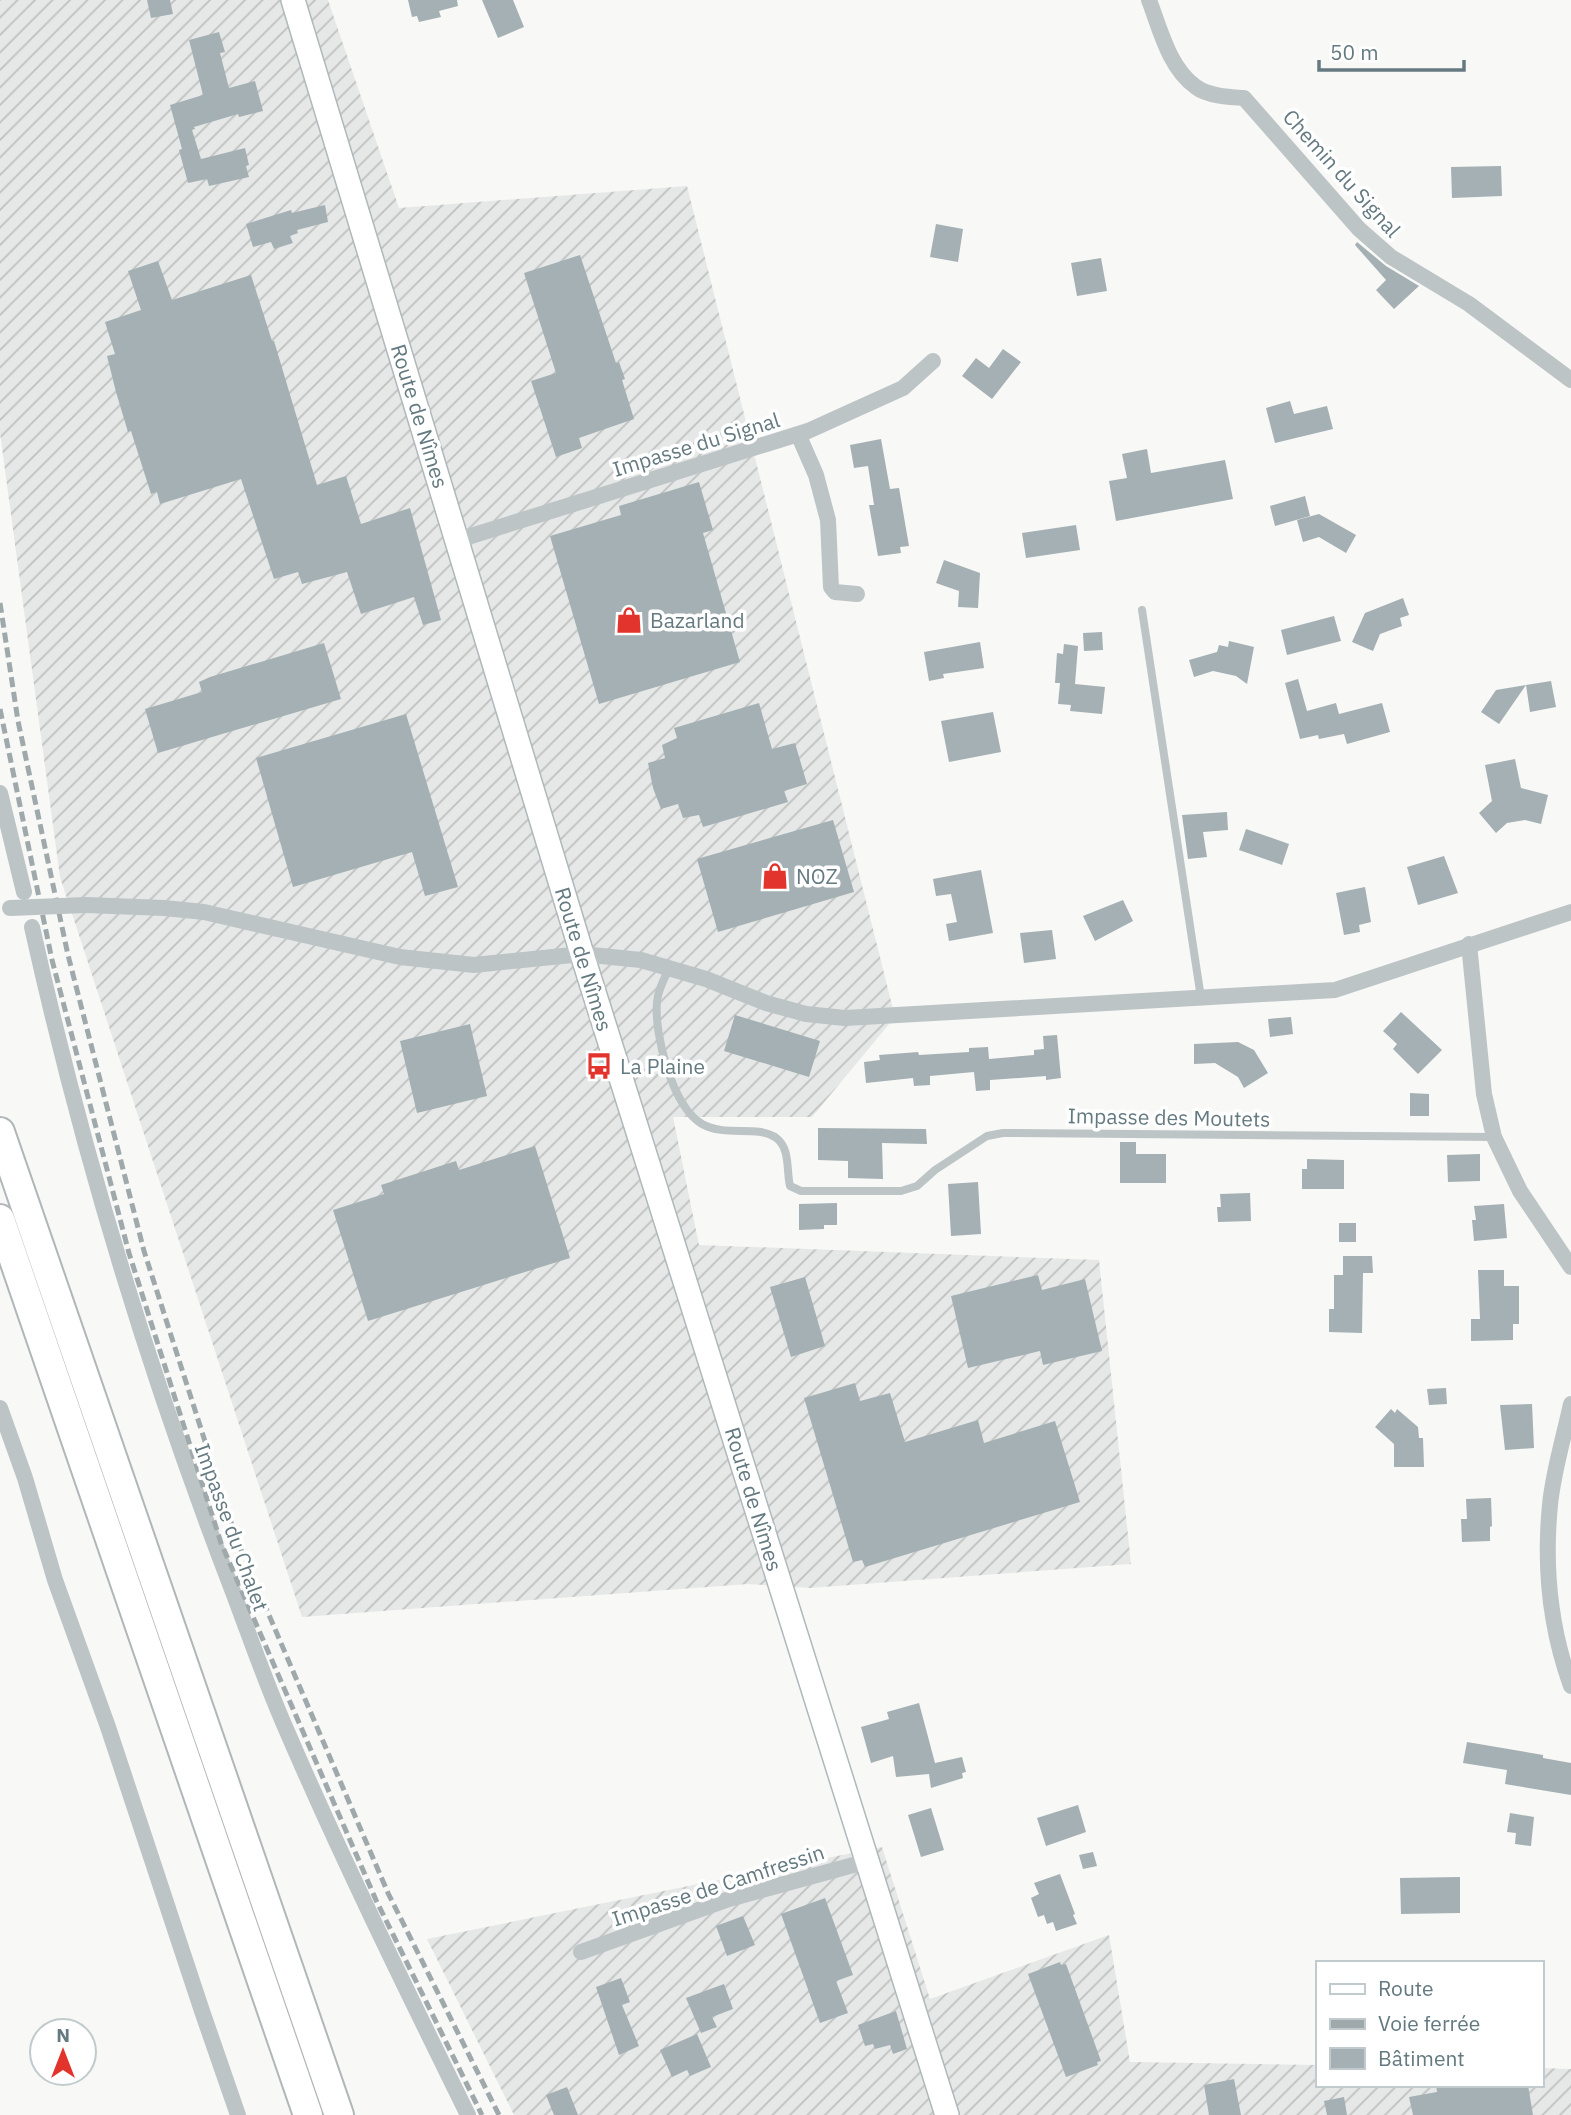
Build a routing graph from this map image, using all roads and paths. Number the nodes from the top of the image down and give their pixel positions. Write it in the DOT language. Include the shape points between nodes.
graph roads {
  1 [pos="293,0"];
  2 [pos="1149,0"];
  3 [pos="933,361"];
  4 [pos="1571,380"];
  5 [pos="798,434"];
  6 [pos="458,540"];
  7 [pos="857,594"];
  8 [pos="1142,610"];
  9 [pos="0,793"];
  10 [pos="24,892"];
  11 [pos="5,908"];
  12 [pos="1571,912"];
  13 [pos="32,927"];
  14 [pos="1469,944"];
  15 [pos="582,954"];
  16 [pos="670,967"];
  17 [pos="1201,998"];
  18 [pos="0,1132"];
  19 [pos="1494,1137"];
  20 [pos="0,1219"];
  21 [pos="1571,1267"];
  22 [pos="1571,1404"];
  23 [pos="0,1408"];
  24 [pos="1571,1686"];
  25 [pos="868,1861"];
  26 [pos="581,1952"];
  27 [pos="238,2115"];
  28 [pos="308,2115"];
  29 [pos="339,2115"];
  30 [pos="468,2115"];
  31 [pos="947,2115"];
  1 -- 6 [label="main road, Route de Nîmes"];
  2 -- 4 [label="street, Chemin du Signal" via="1175,65 1197,88 1244,98 1359,229 1391,257 1469,304"];
  3 -- 5 [label="street, Impasse du Signal" via="902,388"];
  5 -- 6 [label="street, Impasse du Signal"];
  5 -- 7 [label="street" via="828,520 831,587 835,592"];
  6 -- 15 [label="main road, Route de Nîmes"];
  8 -- 17 [label="lane"];
  9 -- 10 [label="street"];
  11 -- 15 [label="street, bridge" via="86,905 204,912 400,957 474,965"];
  12 -- 14 [label="street"];
  13 -- 30 [label="street, Impasse du Chalet" via="81,1125 132,1302 199,1504 285,1726 393,1964"];
  14 -- 17 [label="street" via="1335,990"];
  14 -- 19 [label="street" via="1484,1094"];
  15 -- 16 [label="street"];
  15 -- 25 [label="main road, Route de Nîmes"];
  16 -- 17 [label="street" via="766,1003 845,1018"];
  16 -- 19 [label="lane, Impasse des Moutets" via="657,999 657,1022 671,1079 685,1106 701,1124 726,1132 774,1136 783,1145 790,1186 801,1191 901,1191 917,1186 987,1136 1003,1133"];
  18 -- 29 [label="highway"];
  19 -- 21 [label="street" via="1520,1191"];
  20 -- 28 [label="highway"];
  22 -- 24 [label="street" via="1550,1503 1546,1563 1559,1654"];
  23 -- 27 [label="street"];
  25 -- 26 [label="street, Impasse de Camfressin" via="729,1899"];
  25 -- 31 [label="main road, Route de Nîmes"];
}
